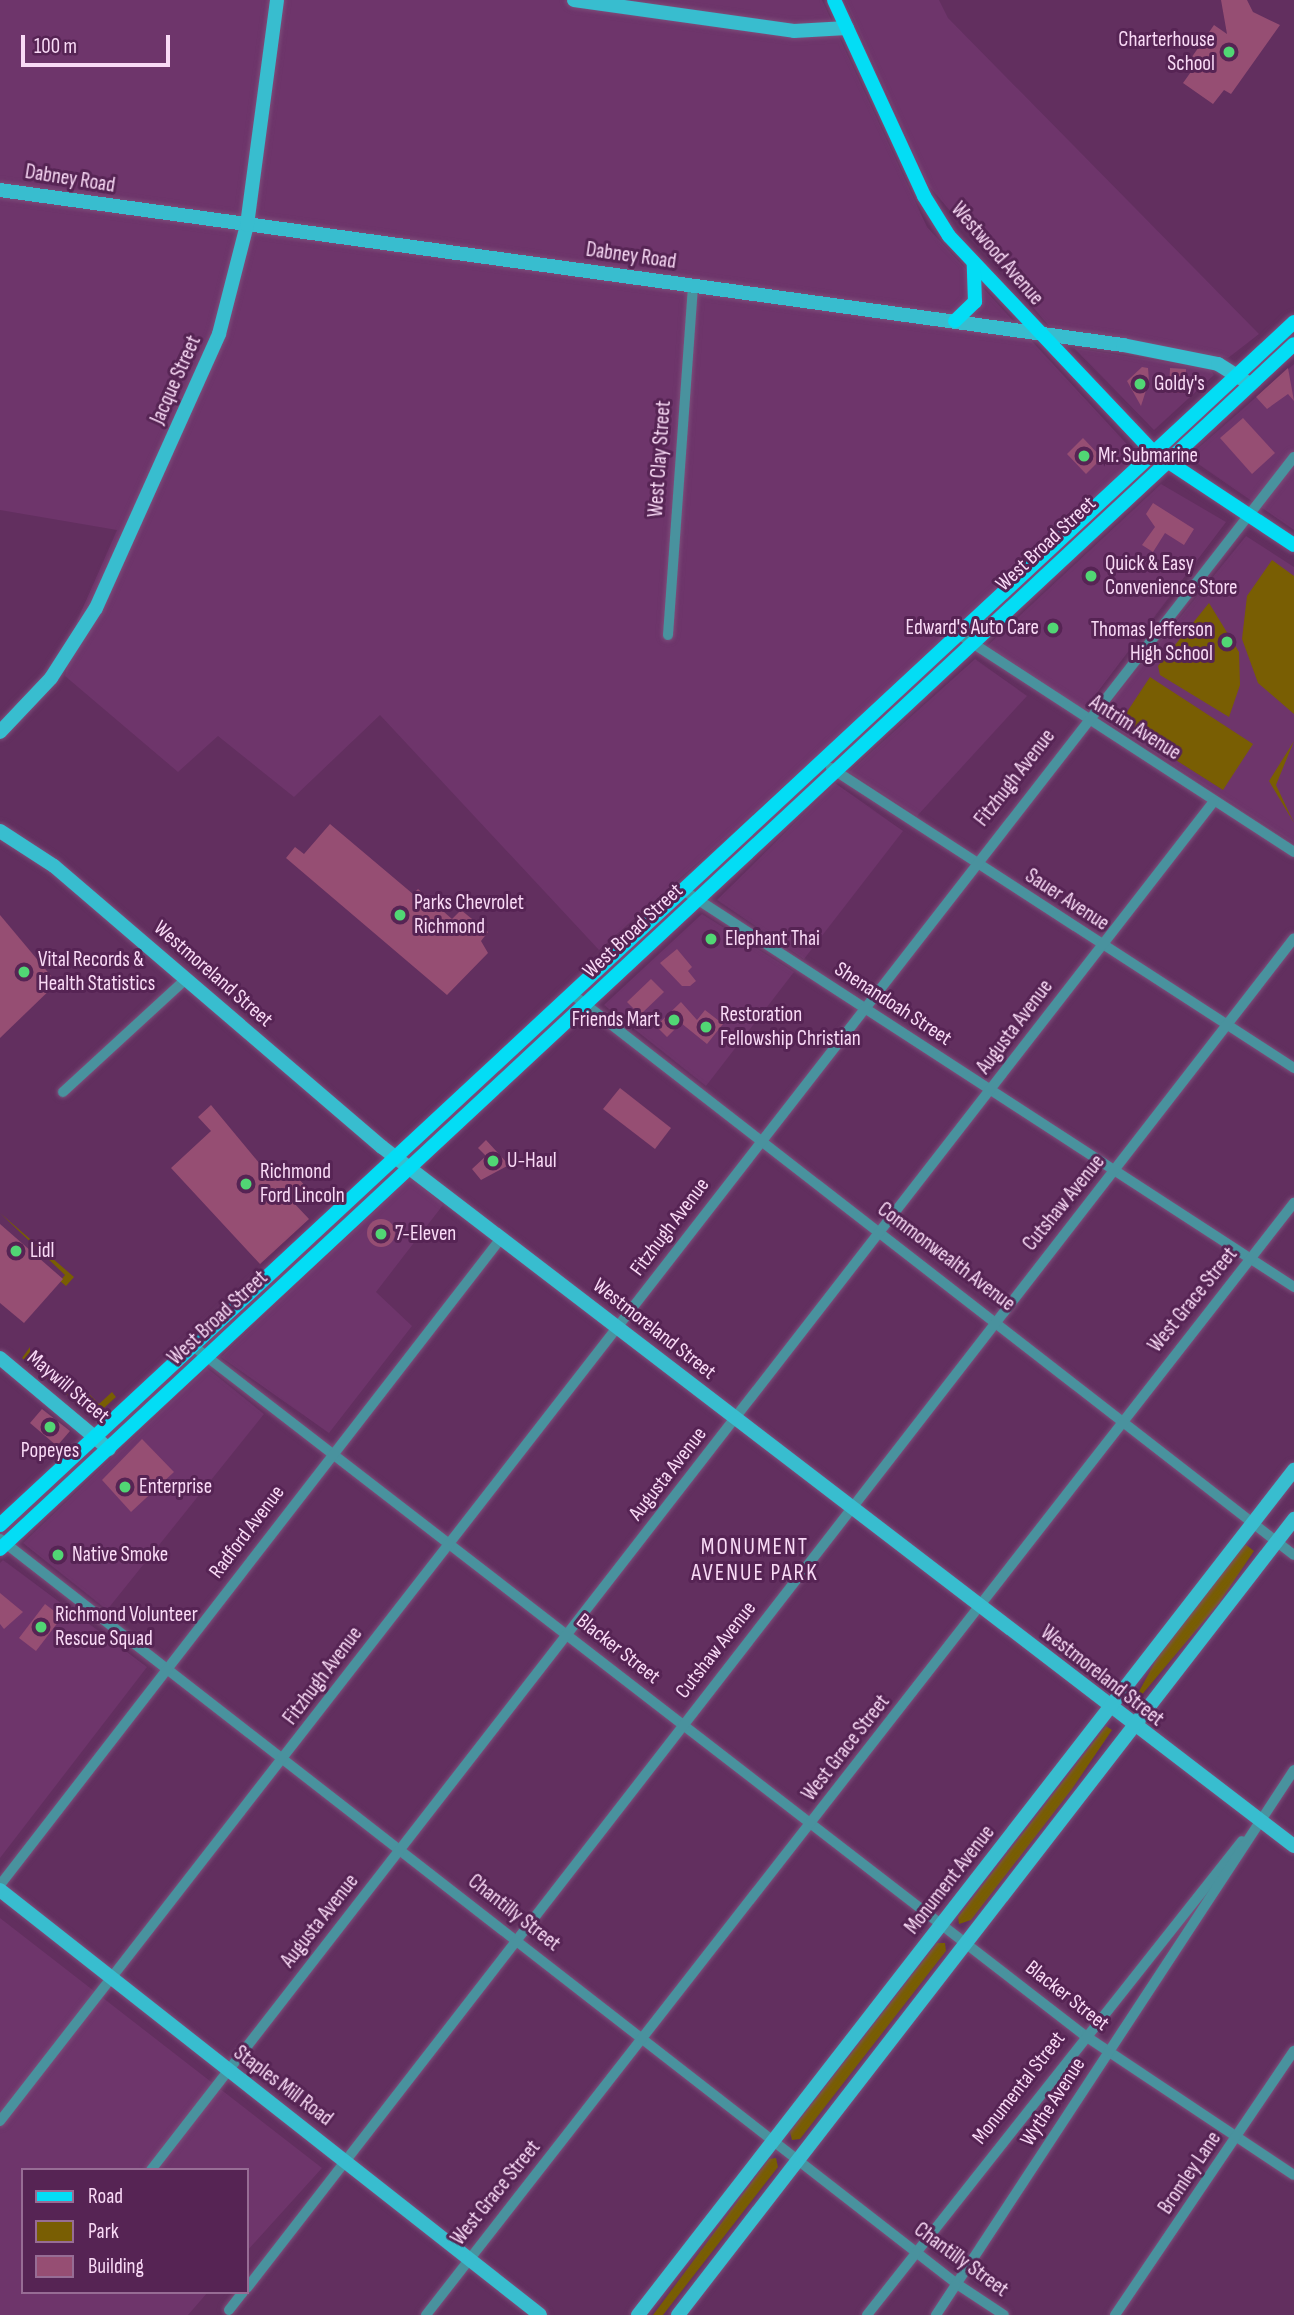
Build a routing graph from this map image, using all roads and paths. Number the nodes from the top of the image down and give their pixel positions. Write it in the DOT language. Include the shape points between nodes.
graph roads {
  1 [pos="277,0"];
  2 [pos="574,0"];
  3 [pos="834,0"];
  4 [pos="847,28"];
  5 [pos="0,190"];
  6 [pos="247,225"];
  7 [pos="974,265"];
  8 [pos="693,285"];
  9 [pos="955,321"];
  10 [pos="1294,322"];
  11 [pos="1040,334"];
  12 [pos="1294,344"];
  13 [pos="1239,372"];
  14 [pos="1250,384"];
  15 [pos="1153,451"];
  16 [pos="1294,457"];
  17 [pos="1165,461"];
  18 [pos="1248,516"];
  19 [pos="1294,545"];
  20 [pos="957,633"];
  21 [pos="668,635"];
  22 [pos="971,643"];
  23 [pos="1085,720"];
  24 [pos="0,732"];
  25 [pos="821,761"];
  26 [pos="835,771"];
  27 [pos="1214,801"];
  28 [pos="0,831"];
  29 [pos="1294,852"];
  30 [pos="973,863"];
  31 [pos="682,890"];
  32 [pos="697,900"];
  33 [pos="1294,938"];
  34 [pos="1102,945"];
  35 [pos="186,979"];
  36 [pos="572,994"];
  37 [pos="586,1004"];
  38 [pos="866,1010"];
  39 [pos="1224,1023"];
  40 [pos="1294,1068"];
  41 [pos="991,1091"];
  42 [pos="63,1092"];
  43 [pos="761,1138"];
  44 [pos="396,1158"];
  45 [pos="410,1168"];
  46 [pos="1115,1171"];
  47 [pos="1294,1203"];
  48 [pos="880,1230"];
  49 [pos="502,1237"];
  50 [pos="1251,1259"];
  51 [pos="1294,1287"];
  52 [pos="996,1319"];
  53 [pos="618,1328"];
  54 [pos="193,1346"];
  55 [pos="208,1356"];
  56 [pos="0,1358"];
  57 [pos="1124,1417"];
  58 [pos="736,1419"];
  59 [pos="95,1437"];
  60 [pos="108,1449"];
  61 [pos="333,1451"];
  62 [pos="1294,1470"];
  63 [pos="852,1509"];
  64 [pos="1294,1519"];
  65 [pos="1252,1524"];
  66 [pos="0,1525"];
  67 [pos="1276,1541"];
  68 [pos="449,1542"];
  69 [pos="2,1544"];
  70 [pos="1294,1555"];
  71 [pos="979,1608"];
  72 [pos="568,1634"];
  73 [pos="167,1669"];
  74 [pos="1109,1709"];
  75 [pos="684,1722"];
  76 [pos="1133,1727"];
  77 [pos="284,1760"];
  78 [pos="1294,1770"];
  79 [pos="1259,1822"];
  80 [pos="812,1825"];
  81 [pos="1294,1846"];
  82 [pos="401,1849"];
  83 [pos="0,1888"];
  84 [pos="942,1923"];
  85 [pos="515,1939"];
  86 [pos="966,1942"];
  87 [pos="111,1981"];
  88 [pos="1084,2035"];
  89 [pos="646,2039"];
  90 [pos="1294,2051"];
  91 [pos="1108,2052"];
  92 [pos="228,2070"];
  93 [pos="0,2121"];
  94 [pos="1236,2139"];
  95 [pos="774,2141"];
  96 [pos="798,2159"];
  97 [pos="345,2160"];
  98 [pos="153,2168"];
  99 [pos="1294,2175"];
  100 [pos="916,2252"];
  101 [pos="468,2258"];
  102 [pos="957,2284"];
  103 [pos="248,2287"];
  104 [pos="241,2294"];
  105 [pos="229,2310"];
  106 [pos="426,2315"];
  107 [pos="540,2315"];
  108 [pos="638,2315"];
  109 [pos="678,2315"];
  110 [pos="867,2315"];
  111 [pos="936,2315"];
  112 [pos="1004,2315"];
  113 [pos="1115,2315"];
  1 -- 6 [label="street, Jacque Street"];
  2 -- 4 [label="street" via="794,31"];
  3 -- 4 [label="main road, Westwood Avenue"];
  4 -- 7 [label="main road, Westwood Avenue" via="934,216"];
  5 -- 6 [label="street, Dabney Road"];
  6 -- 8 [label="street, Dabney Road"];
  6 -- 24 [label="street, Jacque Street" via="219,334 96,608 51,678"];
  7 -- 9 [label="main road" via="975,302"];
  7 -- 11 [label="main road, Westwood Avenue"];
  8 -- 9 [label="street, Dabney Road"];
  8 -- 21 [label="street, West Clay Street"];
  9 -- 11 [label="street, Dabney Road"];
  10 -- 13 [label="main road, West Broad Street"];
  11 -- 13 [label="street, Dabney Road" via="1161,351"];
  11 -- 15 [label="main road, Westwood Avenue"];
  12 -- 14 [label="main road, West Broad Street"];
  13 -- 14 [label="street"];
  13 -- 15 [label="main road, West Broad Street"];
  14 -- 17 [label="main road, West Broad Street"];
  15 -- 17 [label="main road, Westwood Avenue"];
  15 -- 20 [label="main road, West Broad Street"];
  16 -- 18 [label="street, Fitzhugh Avenue"];
  17 -- 18 [label="main road, Westwood Avenue"];
  17 -- 22 [label="main road, West Broad Street"];
  18 -- 19 [label="main road, Westwood Avenue"];
  18 -- 23 [label="street, Fitzhugh Avenue"];
  20 -- 22 [label="street, Antrim Avenue"];
  20 -- 25 [label="main road, West Broad Street"];
  22 -- 23 [label="street, Antrim Avenue"];
  22 -- 26 [label="main road, West Broad Street"];
  23 -- 27 [label="street, Antrim Avenue"];
  23 -- 30 [label="street, Fitzhugh Avenue"];
  25 -- 26 [label="street, Sauer Avenue"];
  25 -- 31 [label="main road, West Broad Street"];
  26 -- 30 [label="street, Sauer Avenue"];
  26 -- 32 [label="main road, West Broad Street"];
  27 -- 29 [label="street, Antrim Avenue"];
  27 -- 34 [label="street, Augusta Avenue"];
  28 -- 35 [label="street, Westmoreland Street" via="54,866"];
  30 -- 34 [label="street, Sauer Avenue"];
  30 -- 38 [label="street, Fitzhugh Avenue"];
  31 -- 32 [label="street, Shenandoah Street"];
  31 -- 36 [label="main road, West Broad Street"];
  32 -- 37 [label="main road, West Broad Street"];
  32 -- 38 [label="street, Shenandoah Street"];
  33 -- 39 [label="street, Cutshaw Avenue"];
  34 -- 39 [label="street, Sauer Avenue"];
  34 -- 41 [label="street, Augusta Avenue"];
  35 -- 42 [label="street"];
  35 -- 44 [label="street, Westmoreland Street"];
  36 -- 37 [label="street, Commonwealth Avenue"];
  36 -- 44 [label="main road, West Broad Street"];
  37 -- 43 [label="street, Commonwealth Avenue"];
  37 -- 45 [label="main road, West Broad Street"];
  38 -- 41 [label="street, Shenandoah Street"];
  38 -- 43 [label="street, Fitzhugh Avenue"];
  39 -- 40 [label="street, Sauer Avenue"];
  39 -- 46 [label="street, Cutshaw Avenue"];
  41 -- 46 [label="street, Shenandoah Street"];
  41 -- 48 [label="street, Augusta Avenue"];
  43 -- 48 [label="street, Commonwealth Avenue"];
  43 -- 53 [label="street, Fitzhugh Avenue"];
  44 -- 45 [label="street, Westmoreland Street"];
  44 -- 54 [label="main road, West Broad Street"];
  45 -- 49 [label="street, Westmoreland Street"];
  45 -- 55 [label="main road, West Broad Street"];
  46 -- 50 [label="street, Shenandoah Street"];
  46 -- 52 [label="street, Cutshaw Avenue"];
  47 -- 50 [label="street, West Grace Street"];
  48 -- 52 [label="street, Commonwealth Avenue"];
  48 -- 58 [label="street, Augusta Avenue"];
  49 -- 53 [label="street, Westmoreland Street"];
  49 -- 61 [label="street, Radford Avenue"];
  50 -- 51 [label="street, Shenandoah Street"];
  50 -- 57 [label="street, West Grace Street"];
  52 -- 57 [label="street, Commonwealth Avenue"];
  52 -- 63 [label="street, Cutshaw Avenue"];
  53 -- 58 [label="street, Westmoreland Street"];
  53 -- 68 [label="street, Fitzhugh Avenue"];
  54 -- 55 [label="street, Blacker Street"];
  54 -- 59 [label="main road, West Broad Street"];
  55 -- 60 [label="main road, West Broad Street"];
  55 -- 61 [label="street, Blacker Street"];
  56 -- 59 [label="street, Maywill Street"];
  57 -- 65 [label="street, Commonwealth Avenue"];
  57 -- 71 [label="street, West Grace Street"];
  58 -- 63 [label="street, Westmoreland Street"];
  58 -- 72 [label="street, Augusta Avenue"];
  59 -- 60 [label="street, Maywill Street"];
  59 -- 66 [label="main road, West Broad Street"];
  60 -- 69 [label="main road, West Broad Street"];
  61 -- 68 [label="street, Blacker Street"];
  61 -- 73 [label="street, Radford Avenue"];
  62 -- 65 [label="street, Monument Avenue"];
  63 -- 71 [label="street, Westmoreland Street"];
  63 -- 75 [label="street, Cutshaw Avenue"];
  64 -- 67 [label="street"];
  65 -- 67 [label="street, Commonwealth Avenue"];
  65 -- 74 [label="street, Monument Avenue"];
  67 -- 70 [label="street, Commonwealth Avenue"];
  67 -- 76 [label="street"];
  68 -- 72 [label="street, Blacker Street"];
  68 -- 77 [label="street, Fitzhugh Avenue"];
  69 -- 73 [label="street, Chantilly Street"];
  71 -- 74 [label="street, Westmoreland Street"];
  71 -- 80 [label="street, West Grace Street"];
  72 -- 75 [label="street, Blacker Street"];
  72 -- 82 [label="street, Augusta Avenue"];
  73 -- 77 [label="street, Chantilly Street"];
  73 -- 83 [label="street, Radford Avenue"];
  74 -- 76 [label="street, Westmoreland Street"];
  74 -- 84 [label="street, Monument Avenue"];
  75 -- 80 [label="street, Blacker Street"];
  75 -- 85 [label="street, Cutshaw Avenue"];
  76 -- 79 [label="street, Westmoreland Street"];
  76 -- 86 [label="street"];
  77 -- 82 [label="street, Chantilly Street"];
  77 -- 87 [label="street, Fitzhugh Avenue"];
  78 -- 79 [label="street, Wythe Avenue"];
  79 -- 81 [label="street, Westmoreland Street"];
  79 -- 88 [label="street, Monumental Street"];
  79 -- 91 [label="street, Wythe Avenue"];
  80 -- 84 [label="street, Blacker Street"];
  80 -- 89 [label="street, West Grace Street"];
  82 -- 85 [label="street, Chantilly Street"];
  82 -- 92 [label="street, Augusta Avenue"];
  83 -- 87 [label="street, Staples Mill Road"];
  84 -- 86 [label="street, Blacker Street"];
  84 -- 95 [label="street, Monument Avenue"];
  85 -- 89 [label="street, Chantilly Street"];
  85 -- 97 [label="street, Cutshaw Avenue"];
  86 -- 88 [label="street, Blacker Street"];
  86 -- 96 [label="street"];
  87 -- 92 [label="street, Staples Mill Road"];
  87 -- 93 [label="street, Fitzhugh Avenue"];
  88 -- 91 [label="street, Blacker Street"];
  88 -- 100 [label="street, Monumental Street"];
  89 -- 95 [label="street, Chantilly Street"];
  89 -- 101 [label="street, West Grace Street"];
  90 -- 94 [label="street, Bromley Lane"];
  91 -- 94 [label="street, Blacker Street"];
  91 -- 102 [label="street, Wythe Avenue"];
  92 -- 97 [label="street, Staples Mill Road"];
  92 -- 98 [label="street, Augusta Avenue"];
  94 -- 99 [label="street, Blacker Street"];
  94 -- 113 [label="street, Bromley Lane"];
  95 -- 96 [label="street, Chantilly Street"];
  95 -- 108 [label="street, Monument Avenue"];
  96 -- 100 [label="street, Chantilly Street"];
  96 -- 109 [label="street"];
  97 -- 101 [label="street, Staples Mill Road"];
  97 -- 103 [label="street, Cutshaw Avenue"];
  100 -- 102 [label="street, Chantilly Street"];
  100 -- 110 [label="street, Monumental Street"];
  101 -- 106 [label="street, West Grace Street"];
  101 -- 107 [label="street, Staples Mill Road"];
  102 -- 111 [label="street, Wythe Avenue"];
  102 -- 112 [label="street, Chantilly Street"];
  104 -- 105 [label="street"];
}
